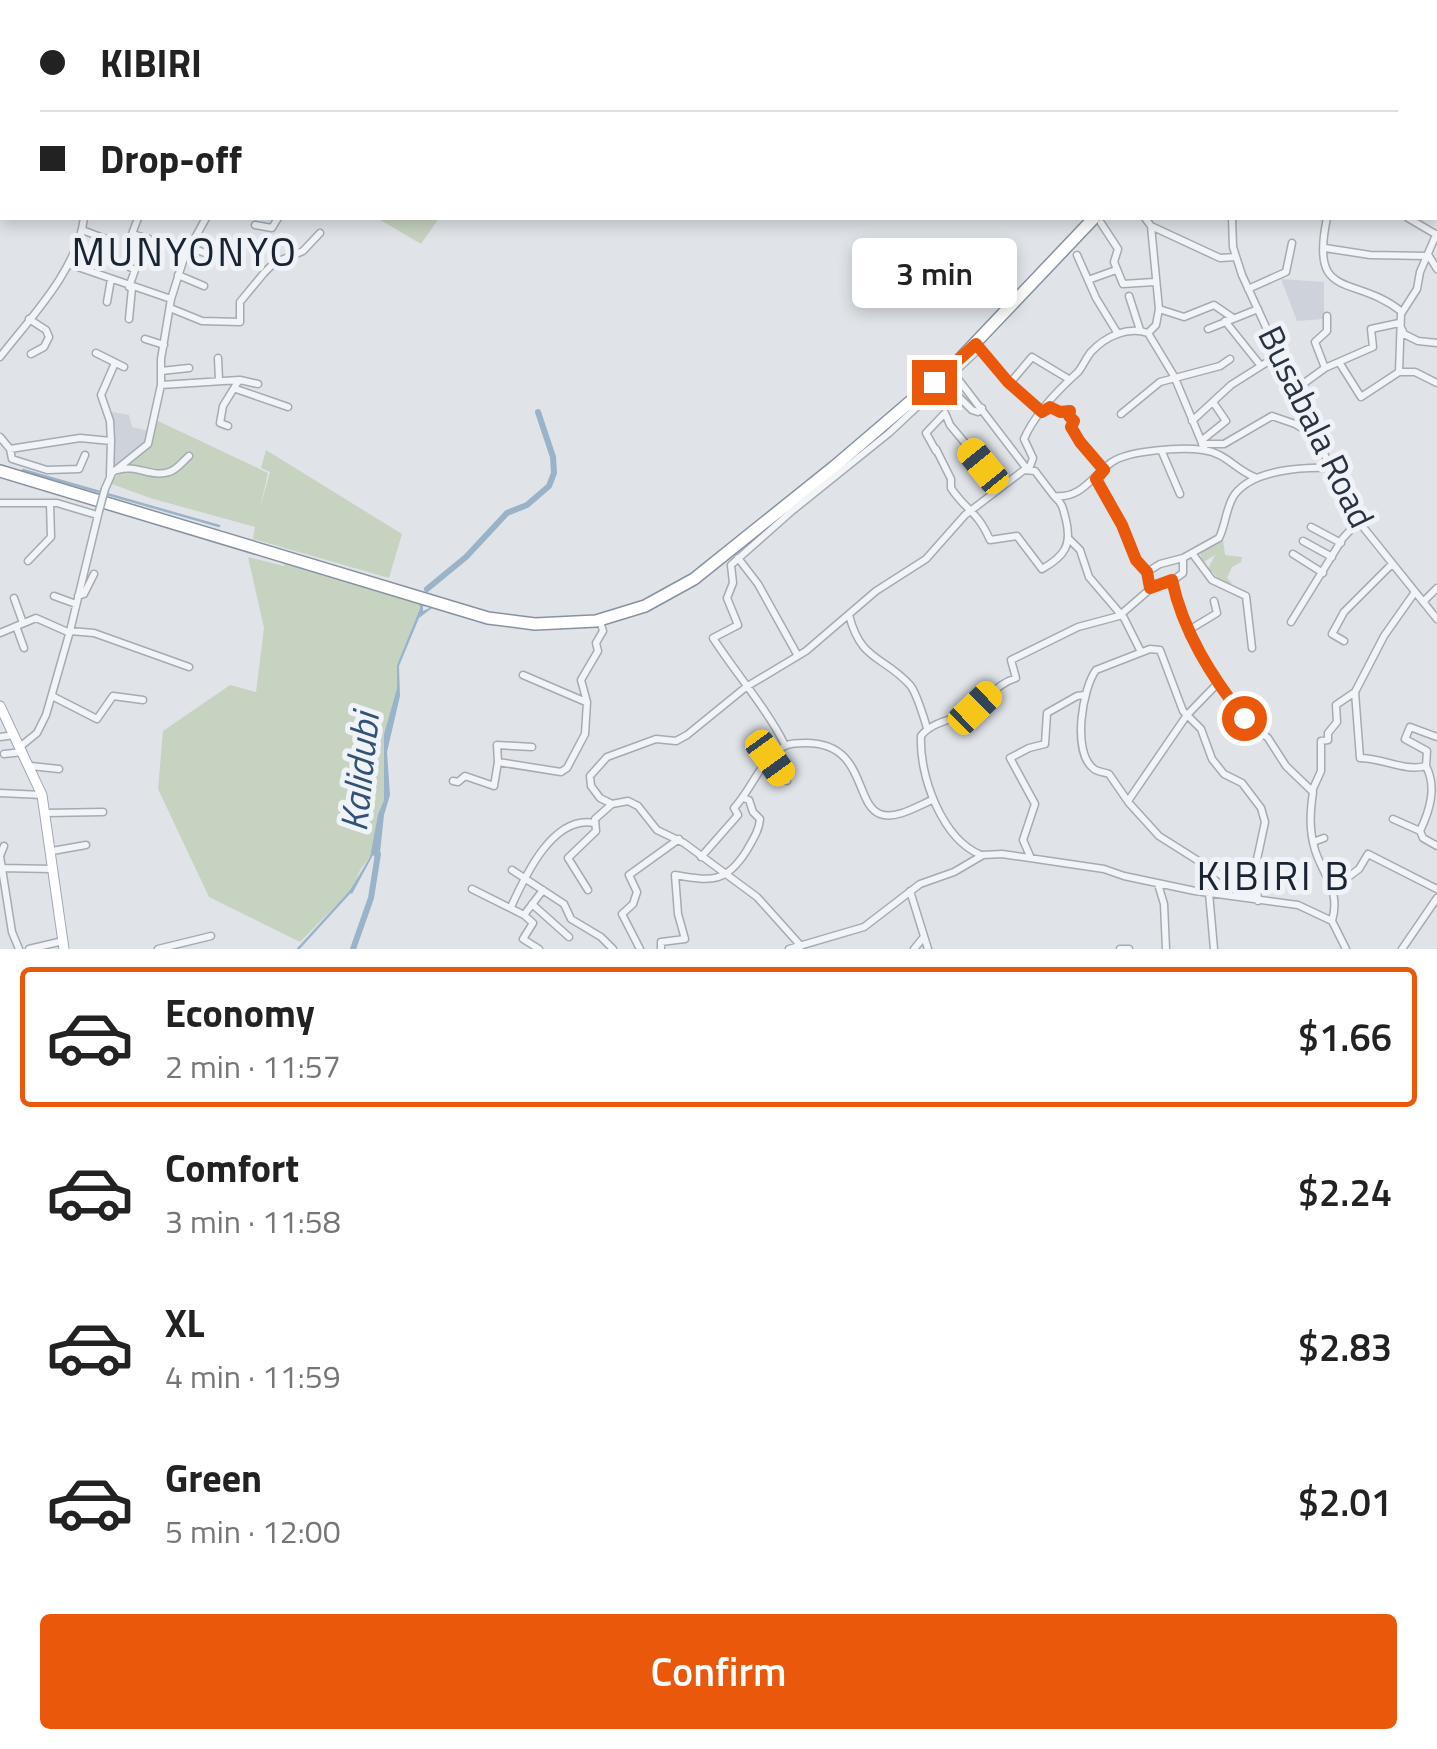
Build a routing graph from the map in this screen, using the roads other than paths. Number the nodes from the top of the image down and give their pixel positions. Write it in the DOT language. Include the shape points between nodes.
graph roads {
  1 [pos="84,220"];
  2 [pos="137,220"];
  3 [pos="205,220"];
  4 [pos="277,220"];
  5 [pos="1093,220"];
  6 [pos="1093,220"];
  7 [pos="1095,220"];
  8 [pos="1146,220"];
  9 [pos="1232,220"];
  10 [pos="1327,220"];
  11 [pos="1411,220"];
  12 [pos="254,225"];
  13 [pos="1151,226"];
  14 [pos="82,230"];
  15 [pos="320,234"];
  16 [pos="1437,235"];
  17 [pos="149,239"];
  18 [pos="1292,244"];
  19 [pos="190,247"];
  20 [pos="1326,248"];
  21 [pos="108,253"];
  22 [pos="1076,255"];
  23 [pos="215,257"];
  24 [pos="1236,257"];
  25 [pos="1432,259"];
  26 [pos="68,264"];
  27 [pos="126,265"];
  28 [pos="1437,269"];
  29 [pos="1116,270"];
  30 [pos="178,275"];
  31 [pos="111,279"];
  32 [pos="1088,280"];
  33 [pos="1154,282"];
  34 [pos="204,286"];
  35 [pos="130,287"];
  36 [pos="1248,289"];
  37 [pos="1130,296"];
  38 [pos="107,302"];
  39 [pos="170,303"];
  40 [pos="1159,309"];
  41 [pos="1258,309"];
  42 [pos="1402,312"];
  43 [pos="1327,316"];
  44 [pos="29,319"];
  45 [pos="129,320"];
  46 [pos="1229,320"];
  47 [pos="1399,323"];
  48 [pos="1208,329"];
  49 [pos="1144,332"];
  50 [pos="1118,334"];
  51 [pos="144,340"];
  52 [pos="1437,342"];
  53 [pos="164,345"];
  54 [pos="978,347"];
  55 [pos="96,352"];
  56 [pos="32,354"];
  57 [pos="1280,354"];
  58 [pos="0,357"];
  59 [pos="218,358"];
  60 [pos="1230,359"];
  61 [pos="1339,362"];
  62 [pos="115,363"];
  63 [pos="1261,366"];
  64 [pos="124,367"];
  65 [pos="189,368"];
  66 [pos="1325,368"];
  67 [pos="161,371"];
  68 [pos="1399,372"];
  69 [pos="955,374"];
  70 [pos="1174,376"];
  71 [pos="1067,378"];
  72 [pos="220,380"];
  73 [pos="239,380"];
  74 [pos="945,382"];
  75 [pos="1010,383"];
  76 [pos="1437,383"];
  77 [pos="258,384"];
  78 [pos="161,385"];
  79 [pos="236,389"];
  80 [pos="1296,390"];
  81 [pos="1213,402"];
  82 [pos="113,404"];
  83 [pos="288,407"];
  84 [pos="912,407"];
  85 [pos="982,408"];
  86 [pos="1042,412"];
  87 [pos="1121,414"];
  88 [pos="106,415"];
  89 [pos="1192,421"];
  90 [pos="228,426"];
  91 [pos="0,436"];
  92 [pos="1319,439"];
  93 [pos="48,442"];
  94 [pos="111,442"];
  95 [pos="1202,445"];
  96 [pos="10,449"];
  97 [pos="1162,452"];
  98 [pos="50,454"];
  99 [pos="85,455"];
  100 [pos="189,456"];
  101 [pos="1332,468"];
  102 [pos="0,469"];
  103 [pos="1028,469"];
  104 [pos="1104,470"];
  105 [pos="111,474"];
  106 [pos="1257,478"];
  107 [pos="1096,479"];
  108 [pos="1000,486"];
  109 [pos="1180,494"];
  110 [pos="1063,500"];
  111 [pos="0,503"];
  112 [pos="50,503"];
  113 [pos="789,508"];
  114 [pos="974,510"];
  115 [pos="98,513"];
  116 [pos="1358,522"];
  117 [pos="1311,527"];
  118 [pos="1069,539"];
  119 [pos="1303,541"];
  120 [pos="1340,543"];
  121 [pos="1192,553"];
  122 [pos="1293,554"];
  123 [pos="1332,557"];
  124 [pos="738,558"];
  125 [pos="1183,558"];
  126 [pos="28,561"];
  127 [pos="1392,564"];
  128 [pos="1147,572"];
  129 [pos="1323,573"];
  130 [pos="94,574"];
  131 [pos="1172,580"];
  132 [pos="1150,588"];
  133 [pos="1437,588"];
  134 [pos="1415,592"];
  135 [pos="54,596"];
  136 [pos="14,598"];
  137 [pos="77,600"];
  138 [pos="1214,602"];
  139 [pos="1423,602"];
  140 [pos="849,614"];
  141 [pos="488,615"];
  142 [pos="1121,615"];
  143 [pos="1437,619"];
  144 [pos="599,620"];
  145 [pos="1291,622"];
  146 [pos="19,625"];
  147 [pos="1188,630"];
  148 [pos="70,632"];
  149 [pos="0,633"];
  150 [pos="1344,641"];
  151 [pos="24,648"];
  152 [pos="1252,648"];
  153 [pos="1141,652"];
  154 [pos="798,656"];
  155 [pos="189,667"];
  156 [pos="524,675"];
  157 [pos="1218,684"];
  158 [pos="746,687"];
  159 [pos="1355,692"];
  160 [pos="1084,695"];
  161 [pos="52,696"];
  162 [pos="143,700"];
  163 [pos="587,702"];
  164 [pos="0,706"];
  165 [pos="1187,715"];
  166 [pos="927,728"];
  167 [pos="15,735"];
  168 [pos="0,737"];
  169 [pos="1437,737"];
  170 [pos="785,745"];
  171 [pos="532,747"];
  172 [pos="22,749"];
  173 [pos="4,754"];
  174 [pos="770,758"];
  175 [pos="498,762"];
  176 [pos="31,766"];
  177 [pos="1426,766"];
  178 [pos="59,769"];
  179 [pos="453,781"];
  180 [pos="787,782"];
  181 [pos="1312,790"];
  182 [pos="0,793"];
  183 [pos="42,795"];
  184 [pos="742,798"];
  185 [pos="932,800"];
  186 [pos="1436,800"];
  187 [pos="1128,801"];
  188 [pos="612,804"];
  189 [pos="102,812"];
  190 [pos="46,814"];
  191 [pos="1393,819"];
  192 [pos="594,823"];
  193 [pos="1420,831"];
  194 [pos="1324,838"];
  195 [pos="678,839"];
  196 [pos="1313,842"];
  197 [pos="86,844"];
  198 [pos="4,846"];
  199 [pos="1437,846"];
  200 [pos="52,851"];
  201 [pos="983,855"];
  202 [pos="701,857"];
  203 [pos="1030,857"];
  204 [pos="2,868"];
  205 [pos="54,868"];
  206 [pos="512,870"];
  207 [pos="727,875"];
  208 [pos="524,878"];
  209 [pos="1158,884"];
  210 [pos="472,889"];
  211 [pos="1331,889"];
  212 [pos="1437,889"];
  213 [pos="543,890"];
  214 [pos="588,890"];
  215 [pos="910,892"];
  216 [pos="1209,893"];
  217 [pos="1437,898"];
  218 [pos="1258,899"];
  219 [pos="532,904"];
  220 [pos="4,905"];
  221 [pos="512,907"];
  222 [pos="524,915"];
  223 [pos="1332,921"];
  224 [pos="12,932"];
  225 [pos="0,935"];
  226 [pos="211,936"];
  227 [pos="836,936"];
  228 [pos="569,937"];
  229 [pos="924,937"];
  230 [pos="64,945"];
  231 [pos="801,946"];
  232 [pos="20,949"];
  233 [pos="33,949"];
  234 [pos="158,949"];
  235 [pos="539,949"];
  236 [pos="613,949"];
  237 [pos="640,949"];
  238 [pos="661,949"];
  239 [pos="789,949"];
  240 [pos="838,949"];
  241 [pos="914,949"];
  242 [pos="928,949"];
  243 [pos="1120,949"];
  244 [pos="1129,949"];
  245 [pos="1166,949"];
  246 [pos="1214,949"];
  247 [pos="1346,949"];
  248 [pos="1402,949"];
  1 -- 14 [label="street"];
  2 -- 17 [label="street" via="132,234"];
  3 -- 19 [label="street"];
  4 -- 12 [label="street" via="272,228"];
  5 -- 54 [label="highway"];
  6 -- 141 [label="highway" via="904,401 692,574 642,601 574,618"];
  7 -- 29 [label="street" via="1119,252"];
  8 -- 13 [label="street"];
  9 -- 24 [label="street, Busabala Road"];
  10 -- 20 [label="street"];
  11 -- 16 [label="street"];
  13 -- 24 [label="street" via="1220,258"];
  13 -- 33 [label="street"];
  14 -- 21 [label="street" via="106,238"];
  14 -- 26 [label="street"];
  15 -- 39 [label="street" via="264,273 240,302 240,322 202,322"];
  16 -- 25 [label="street"];
  18 -- 36 [label="street" via="1286,272"];
  19 -- 23 [label="street"];
  19 -- 30 [label="street"];
  20 -- 25 [label="street"];
  20 -- 42 [label="street" via="1330,278 1378,295"];
  22 -- 32 [label="street"];
  24 -- 36 [label="street, Busabala Road"];
  25 -- 28 [label="street"];
  25 -- 42 [label="street"];
  26 -- 31 [label="street"];
  26 -- 44 [label="street"];
  27 -- 35 [label="street" via="134,270"];
  29 -- 32 [label="street"];
  29 -- 33 [label="street" via="1124,284"];
  30 -- 34 [label="street"];
  30 -- 39 [label="street"];
  31 -- 35 [label="street"];
  31 -- 38 [label="street"];
  32 -- 50 [label="street"];
  33 -- 40 [label="street"];
  35 -- 39 [label="street"];
  35 -- 45 [label="street"];
  36 -- 41 [label="street, Busabala Road"];
  37 -- 49 [label="street"];
  39 -- 53 [label="street"];
  40 -- 46 [label="street" via="1184,317 1214,305"];
  40 -- 49 [label="street" via="1156,324"];
  41 -- 46 [label="street"];
  41 -- 57 [label="street, Busabala Road"];
  42 -- 47 [label="street"];
  43 -- 66 [label="street" via="1327,332 1315,342"];
  44 -- 56 [label="street" via="49,337"];
  44 -- 58 [label="street"];
  46 -- 48 [label="street"];
  46 -- 63 [label="street"];
  47 -- 52 [label="street" via="1404,334"];
  47 -- 61 [label="street" via="1371,329 1373,347"];
  47 -- 68 [label="street"];
  49 -- 50 [label="street"];
  49 -- 70 [label="street"];
  50 -- 71 [label="street"];
  51 -- 53 [label="street"];
  53 -- 67 [label="street"];
  54 -- 69 [label="street"];
  54 -- 75 [label="street"];
  54 -- 84 [label="highway"];
  55 -- 62 [label="street"];
  57 -- 63 [label="street"];
  57 -- 80 [label="street, Busabala Road"];
  59 -- 72 [label="street"];
  60 -- 70 [label="street"];
  61 -- 66 [label="street"];
  61 -- 68 [label="street" via="1361,397"];
  62 -- 64 [label="street"];
  62 -- 88 [label="street" via="102,395"];
  63 -- 81 [label="street"];
  65 -- 67 [label="street"];
  66 -- 80 [label="street"];
  67 -- 78 [label="street"];
  68 -- 76 [label="street"];
  69 -- 74 [label="street"];
  69 -- 85 [label="street"];
  70 -- 87 [label="street"];
  70 -- 89 [label="street"];
  71 -- 75 [label="street" via="1032,357"];
  71 -- 86 [label="street"];
  72 -- 73 [label="street"];
  72 -- 78 [label="street"];
  73 -- 77 [label="street"];
  73 -- 79 [label="street"];
  74 -- 84 [label="street"];
  74 -- 85 [label="street" via="972,410"];
  75 -- 86 [label="street"];
  78 -- 105 [label="street" via="148,444"];
  79 -- 83 [label="street"];
  79 -- 90 [label="street" via="222,410 220,423"];
  80 -- 92 [label="street, Busabala Road"];
  81 -- 89 [label="street"];
  81 -- 95 [label="street" via="1226,421"];
  82 -- 88 [label="street"];
  84 -- 113 [label="highway"];
  85 -- 103 [label="street"];
  86 -- 103 [label="street" via="1024,437 1033,457"];
  86 -- 104 [label="street" via="1070,411 1074,435"];
  88 -- 94 [label="street"];
  89 -- 95 [label="street"];
  91 -- 96 [label="street"];
  92 -- 95 [label="street" via="1271,416 1224,444"];
  92 -- 101 [label="street, Busabala Road"];
  93 -- 94 [label="street"];
  93 -- 96 [label="street"];
  93 -- 98 [label="street"];
  94 -- 105 [label="street"];
  95 -- 97 [label="street"];
  95 -- 106 [label="street"];
  96 -- 99 [label="street" via="12,459 47,470 79,469"];
  97 -- 104 [label="street" via="1121,458"];
  97 -- 109 [label="street"];
  100 -- 105 [label="street" via="171,472 131,468"];
  101 -- 106 [label="street"];
  101 -- 116 [label="street, Busabala Road"];
  102 -- 141 [label="highway"];
  103 -- 108 [label="street"];
  103 -- 110 [label="street"];
  104 -- 107 [label="street"];
  105 -- 115 [label="street, bridge"];
  106 -- 121 [label="street" via="1234,496 1219,538"];
  107 -- 110 [label="street"];
  107 -- 128 [label="street"];
  108 -- 114 [label="street"];
  108 -- 114 [label="street" via="945,413 926,433 952,479 950,488"];
  110 -- 118 [label="street"];
  111 -- 112 [label="street"];
  112 -- 115 [label="street"];
  112 -- 126 [label="street" via="51,537"];
  113 -- 124 [label="street"];
  113 -- 144 [label="highway" via="683,586"];
  114 -- 118 [label="street" via="990,540 1017,536 1042,569 1065,552"];
  114 -- 140 [label="street" via="926,559"];
  115 -- 137 [label="street"];
  116 -- 120 [label="street"];
  116 -- 127 [label="street, Busabala Road"];
  117 -- 120 [label="street"];
  118 -- 142 [label="street" via="1089,578"];
  119 -- 123 [label="street"];
  120 -- 123 [label="street"];
  121 -- 125 [label="street"];
  121 -- 152 [label="street" via="1212,580 1246,596"];
  122 -- 129 [label="street"];
  123 -- 129 [label="street"];
  124 -- 154 [label="street"];
  124 -- 158 [label="street" via="726,598 738,625 713,638"];
  125 -- 128 [label="street"];
  125 -- 131 [label="street" via="1183,573"];
  127 -- 134 [label="street, Busabala Road"];
  127 -- 150 [label="street" via="1342,614 1332,634"];
  128 -- 132 [label="street"];
  129 -- 145 [label="street"];
  130 -- 137 [label="street"];
  131 -- 132 [label="street"];
  131 -- 147 [label="street"];
  132 -- 142 [label="street"];
  133 -- 139 [label="street"];
  134 -- 139 [label="street, Busabala Road"];
  134 -- 159 [label="street"];
  135 -- 137 [label="street"];
  136 -- 146 [label="street"];
  137 -- 148 [label="street"];
  138 -- 147 [label="street" via="1217,613"];
  139 -- 143 [label="street, Busabala Road"];
  140 -- 154 [label="street"];
  140 -- 166 [label="street" via="866,651 912,687"];
  141 -- 144 [label="highway" via="535,624"];
  142 -- 153 [label="street"];
  142 -- 166 [label="street" via="1078,627 1011,660 1016,678 966,713"];
  144 -- 163 [label="street" via="598,651 581,680"];
  146 -- 148 [label="street" via="36,618"];
  146 -- 149 [label="street"];
  146 -- 151 [label="street"];
  147 -- 157 [label="street"];
  148 -- 155 [label="street" via="94,633"];
  148 -- 161 [label="street"];
  153 -- 160 [label="street" via="1096,670"];
  153 -- 165 [label="street" via="1160,650"];
  154 -- 158 [label="street"];
  156 -- 163 [label="street"];
  157 -- 165 [label="street"];
  157 -- 181 [label="street"];
  158 -- 170 [label="street"];
  158 -- 188 [label="street" via="687,735 602,759 591,786"];
  159 -- 177 [label="street" via="1359,756"];
  159 -- 181 [label="street" via="1336,706 1337,722 1321,741 1321,771"];
  160 -- 187 [label="street" via="1086,756"];
  160 -- 203 [label="street" via="1047,713 1046,744 1010,758 1035,804 1023,840"];
  161 -- 162 [label="street" via="97,719 113,696"];
  161 -- 172 [label="street" via="40,730"];
  163 -- 175 [label="street" via="585,734 567,768"];
  164 -- 167 [label="main road"];
  165 -- 187 [label="street"];
  165 -- 218 [label="street" via="1217,766 1262,808"];
  166 -- 185 [label="street" via="920,746"];
  167 -- 168 [label="street"];
  167 -- 172 [label="main road"];
  169 -- 177 [label="street" via="1410,727 1405,740 1427,751"];
  170 -- 174 [label="street"];
  170 -- 185 [label="street" via="814,743 843,757 879,814"];
  171 -- 175 [label="street" via="496,745"];
  172 -- 173 [label="street"];
  172 -- 176 [label="main road"];
  174 -- 180 [label="street"];
  174 -- 184 [label="street"];
  175 -- 179 [label="street" via="494,786 465,776"];
  176 -- 178 [label="street"];
  176 -- 183 [label="main road"];
  177 -- 186 [label="street" via="1434,775"];
  181 -- 196 [label="street"];
  182 -- 183 [label="street"];
  183 -- 190 [label="main road"];
  184 -- 202 [label="street" via="731,825"];
  184 -- 207 [label="street" via="750,800 760,825"];
  185 -- 201 [label="street" via="951,830"];
  186 -- 193 [label="street"];
  187 -- 218 [label="street" via="1166,841"];
  188 -- 192 [label="street"];
  188 -- 195 [label="street" via="638,806 656,830"];
  189 -- 190 [label="street"];
  190 -- 200 [label="main road"];
  191 -- 193 [label="street"];
  192 -- 208 [label="street" via="557,834"];
  192 -- 214 [label="street" via="596,831 568,858"];
  193 -- 199 [label="street"];
  194 -- 196 [label="street"];
  195 -- 202 [label="street"];
  195 -- 237 [label="street" via="629,875 637,892 622,914"];
  196 -- 211 [label="street"];
  197 -- 200 [label="street"];
  198 -- 204 [label="street"];
  200 -- 205 [label="main road"];
  201 -- 203 [label="street"];
  201 -- 215 [label="street"];
  202 -- 207 [label="street"];
  203 -- 209 [label="street"];
  204 -- 205 [label="street"];
  204 -- 220 [label="street"];
  205 -- 230 [label="main road"];
  206 -- 208 [label="street"];
  207 -- 231 [label="street"];
  207 -- 238 [label="street" via="675,875 686,938 661,942"];
  208 -- 213 [label="street"];
  208 -- 221 [label="street"];
  209 -- 216 [label="street"];
  209 -- 245 [label="street"];
  210 -- 221 [label="street"];
  211 -- 212 [label="street" via="1368,854"];
  211 -- 223 [label="street"];
  213 -- 219 [label="street"];
  213 -- 236 [label="street"];
  215 -- 227 [label="street" via="868,924"];
  215 -- 229 [label="street"];
  216 -- 218 [label="street"];
  216 -- 246 [label="street"];
  217 -- 248 [label="street"];
  218 -- 223 [label="street" via="1312,909"];
  219 -- 222 [label="street"];
  219 -- 228 [label="street"];
  220 -- 224 [label="street"];
  221 -- 222 [label="street"];
  222 -- 235 [label="street" via="534,923 523,939"];
  223 -- 247 [label="street"];
  224 -- 225 [label="street"];
  224 -- 232 [label="street"];
  226 -- 234 [label="street"];
  227 -- 231 [label="street"];
  227 -- 240 [label="street"];
  229 -- 241 [label="street"];
  229 -- 242 [label="street"];
  230 -- 233 [label="street"];
  231 -- 239 [label="street"];
  243 -- 244 [label="street"];
}
